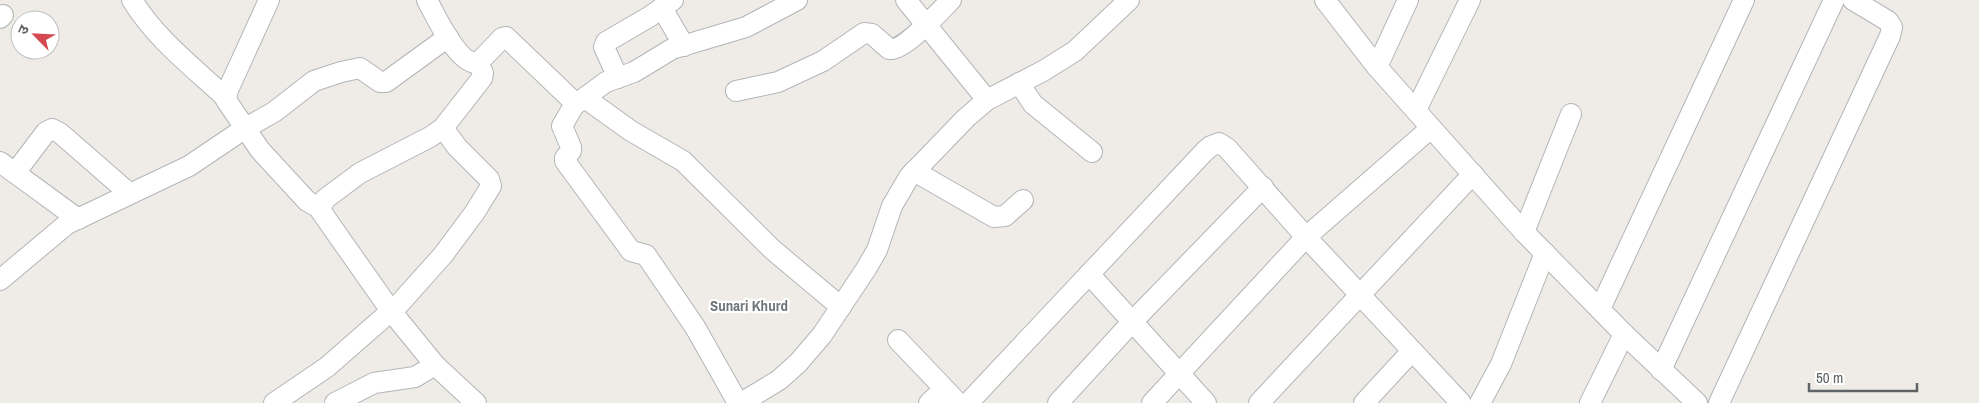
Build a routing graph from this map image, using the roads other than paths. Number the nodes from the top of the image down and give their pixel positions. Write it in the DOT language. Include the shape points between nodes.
graph roads {
  1 [pos="132,0"];
  2 [pos="270,0"];
  3 [pos="427,0"];
  4 [pos="797,0"];
  5 [pos="906,0"];
  6 [pos="951,0"];
  7 [pos="1129,0"];
  8 [pos="1324,0"];
  9 [pos="1408,0"];
  10 [pos="1470,0"];
  11 [pos="1744,0"];
  12 [pos="1834,0"];
  13 [pos="1853,0"];
  14 [pos="668,4"];
  15 [pos="926,25"];
  16 [pos="448,37"];
  17 [pos="684,46"];
  18 [pos="478,63"];
  19 [pos="1378,67"];
  20 [pos="618,78"];
  21 [pos="1019,84"];
  22 [pos="736,91"];
  23 [pos="226,98"];
  24 [pos="987,100"];
  25 [pos="580,101"];
  26 [pos="1416,110"];
  27 [pos="1571,114"];
  28 [pos="443,128"];
  29 [pos="1431,128"];
  30 [pos="244,129"];
  31 [pos="1092,152"];
  32 [pos="7,168"];
  33 [pos="914,171"];
  34 [pos="1473,174"];
  35 [pos="1263,187"];
  36 [pos="130,194"];
  37 [pos="1023,200"];
  38 [pos="321,206"];
  39 [pos="78,219"];
  40 [pos="1524,232"];
  41 [pos="1306,237"];
  42 [pos="1545,253"];
  43 [pos="1089,274"];
  44 [pos="0,280"];
  45 [pos="1360,294"];
  46 [pos="841,307"];
  47 [pos="1600,308"];
  48 [pos="391,311"];
  49 [pos="1133,321"];
  50 [pos="1624,334"];
  51 [pos="898,340"];
  52 [pos="1412,352"];
  53 [pos="435,365"];
  54 [pos="1661,370"];
  55 [pos="1179,372"];
  56 [pos="951,396"];
  57 [pos="277,402"];
  58 [pos="335,403"];
  59 [pos="476,403"];
  60 [pos="739,403"];
  61 [pos="930,403"];
  62 [pos="968,403"];
  63 [pos="1058,403"];
  64 [pos="1152,403"];
  65 [pos="1206,403"];
  66 [pos="1259,403"];
  67 [pos="1364,403"];
  68 [pos="1460,403"];
  69 [pos="1480,403"];
  70 [pos="1590,403"];
  71 [pos="1697,403"];
  72 [pos="1719,403"];
  1 -- 23 [label="street" via="160,37"];
  2 -- 23 [label="street"];
  3 -- 16 [label="street"];
  4 -- 17 [label="street" via="746,27"];
  5 -- 15 [label="street"];
  6 -- 15 [label="street"];
  7 -- 21 [label="street" via="1075,51"];
  8 -- 19 [label="street"];
  9 -- 19 [label="street"];
  10 -- 26 [label="street"];
  11 -- 47 [label="street"];
  12 -- 54 [label="street"];
  13 -- 72 [label="street" via="1888,22 1892,27 1890,36"];
  14 -- 17 [label="street"];
  14 -- 20 [label="street" via="607,40 604,45"];
  15 -- 22 [label="street" via="893,50 872,34 864,33 823,61 785,79"];
  15 -- 24 [label="street"];
  16 -- 18 [label="street" via="469,61"];
  16 -- 30 [label="street" via="386,82 380,82 360,68 327,76 310,83 274,112"];
  17 -- 20 [label="street" via="672,49"];
  18 -- 25 [label="street" via="506,37 573,102"];
  18 -- 28 [label="street" via="482,78"];
  19 -- 26 [label="street"];
  20 -- 25 [label="street" via="606,82"];
  21 -- 24 [label="street"];
  21 -- 31 [label="street" via="1033,104"];
  23 -- 30 [label="street"];
  24 -- 33 [label="street"];
  25 -- 46 [label="street" via="683,161 773,250"];
  25 -- 60 [label="street" via="562,126 572,148 566,161 631,251 646,255 695,327"];
  26 -- 29 [label="street"];
  27 -- 40 [label="street"];
  28 -- 38 [label="street" via="360,172"];
  28 -- 48 [label="street" via="489,179 491,186 443,254"];
  29 -- 34 [label="street"];
  29 -- 41 [label="street"];
  30 -- 36 [label="street" via="189,166"];
  30 -- 38 [label="street" via="307,201"];
  32 -- 36 [label="street" via="52,129"];
  32 -- 39 [label="street"];
  33 -- 37 [label="street" via="994,218 1005,216"];
  33 -- 46 [label="street" via="892,206 872,259"];
  34 -- 40 [label="street"];
  34 -- 45 [label="street"];
  35 -- 41 [label="street"];
  35 -- 43 [label="street" via="1225,145 1213,145"];
  35 -- 49 [label="street"];
  36 -- 39 [label="street"];
  38 -- 48 [label="street" via="322,214"];
  39 -- 44 [label="street" via="54,233"];
  40 -- 42 [label="street"];
  41 -- 45 [label="street"];
  41 -- 55 [label="street"];
  42 -- 47 [label="street"];
  42 -- 69 [label="street" via="1501,364"];
  43 -- 49 [label="street"];
  43 -- 62 [label="street"];
  45 -- 52 [label="street"];
  45 -- 66 [label="street"];
  46 -- 60 [label="street" via="798,363 779,380"];
  47 -- 50 [label="street"];
  48 -- 53 [label="street"];
  48 -- 57 [label="street" via="327,367"];
  49 -- 55 [label="street"];
  49 -- 63 [label="street"];
  50 -- 54 [label="street"];
  50 -- 70 [label="street"];
  51 -- 56 [label="street"];
  52 -- 67 [label="street"];
  52 -- 68 [label="street"];
  53 -- 58 [label="street" via="415,378 374,383"];
  53 -- 59 [label="street"];
  54 -- 71 [label="street"];
  55 -- 64 [label="street"];
  55 -- 65 [label="street"];
  56 -- 61 [label="street"];
}
